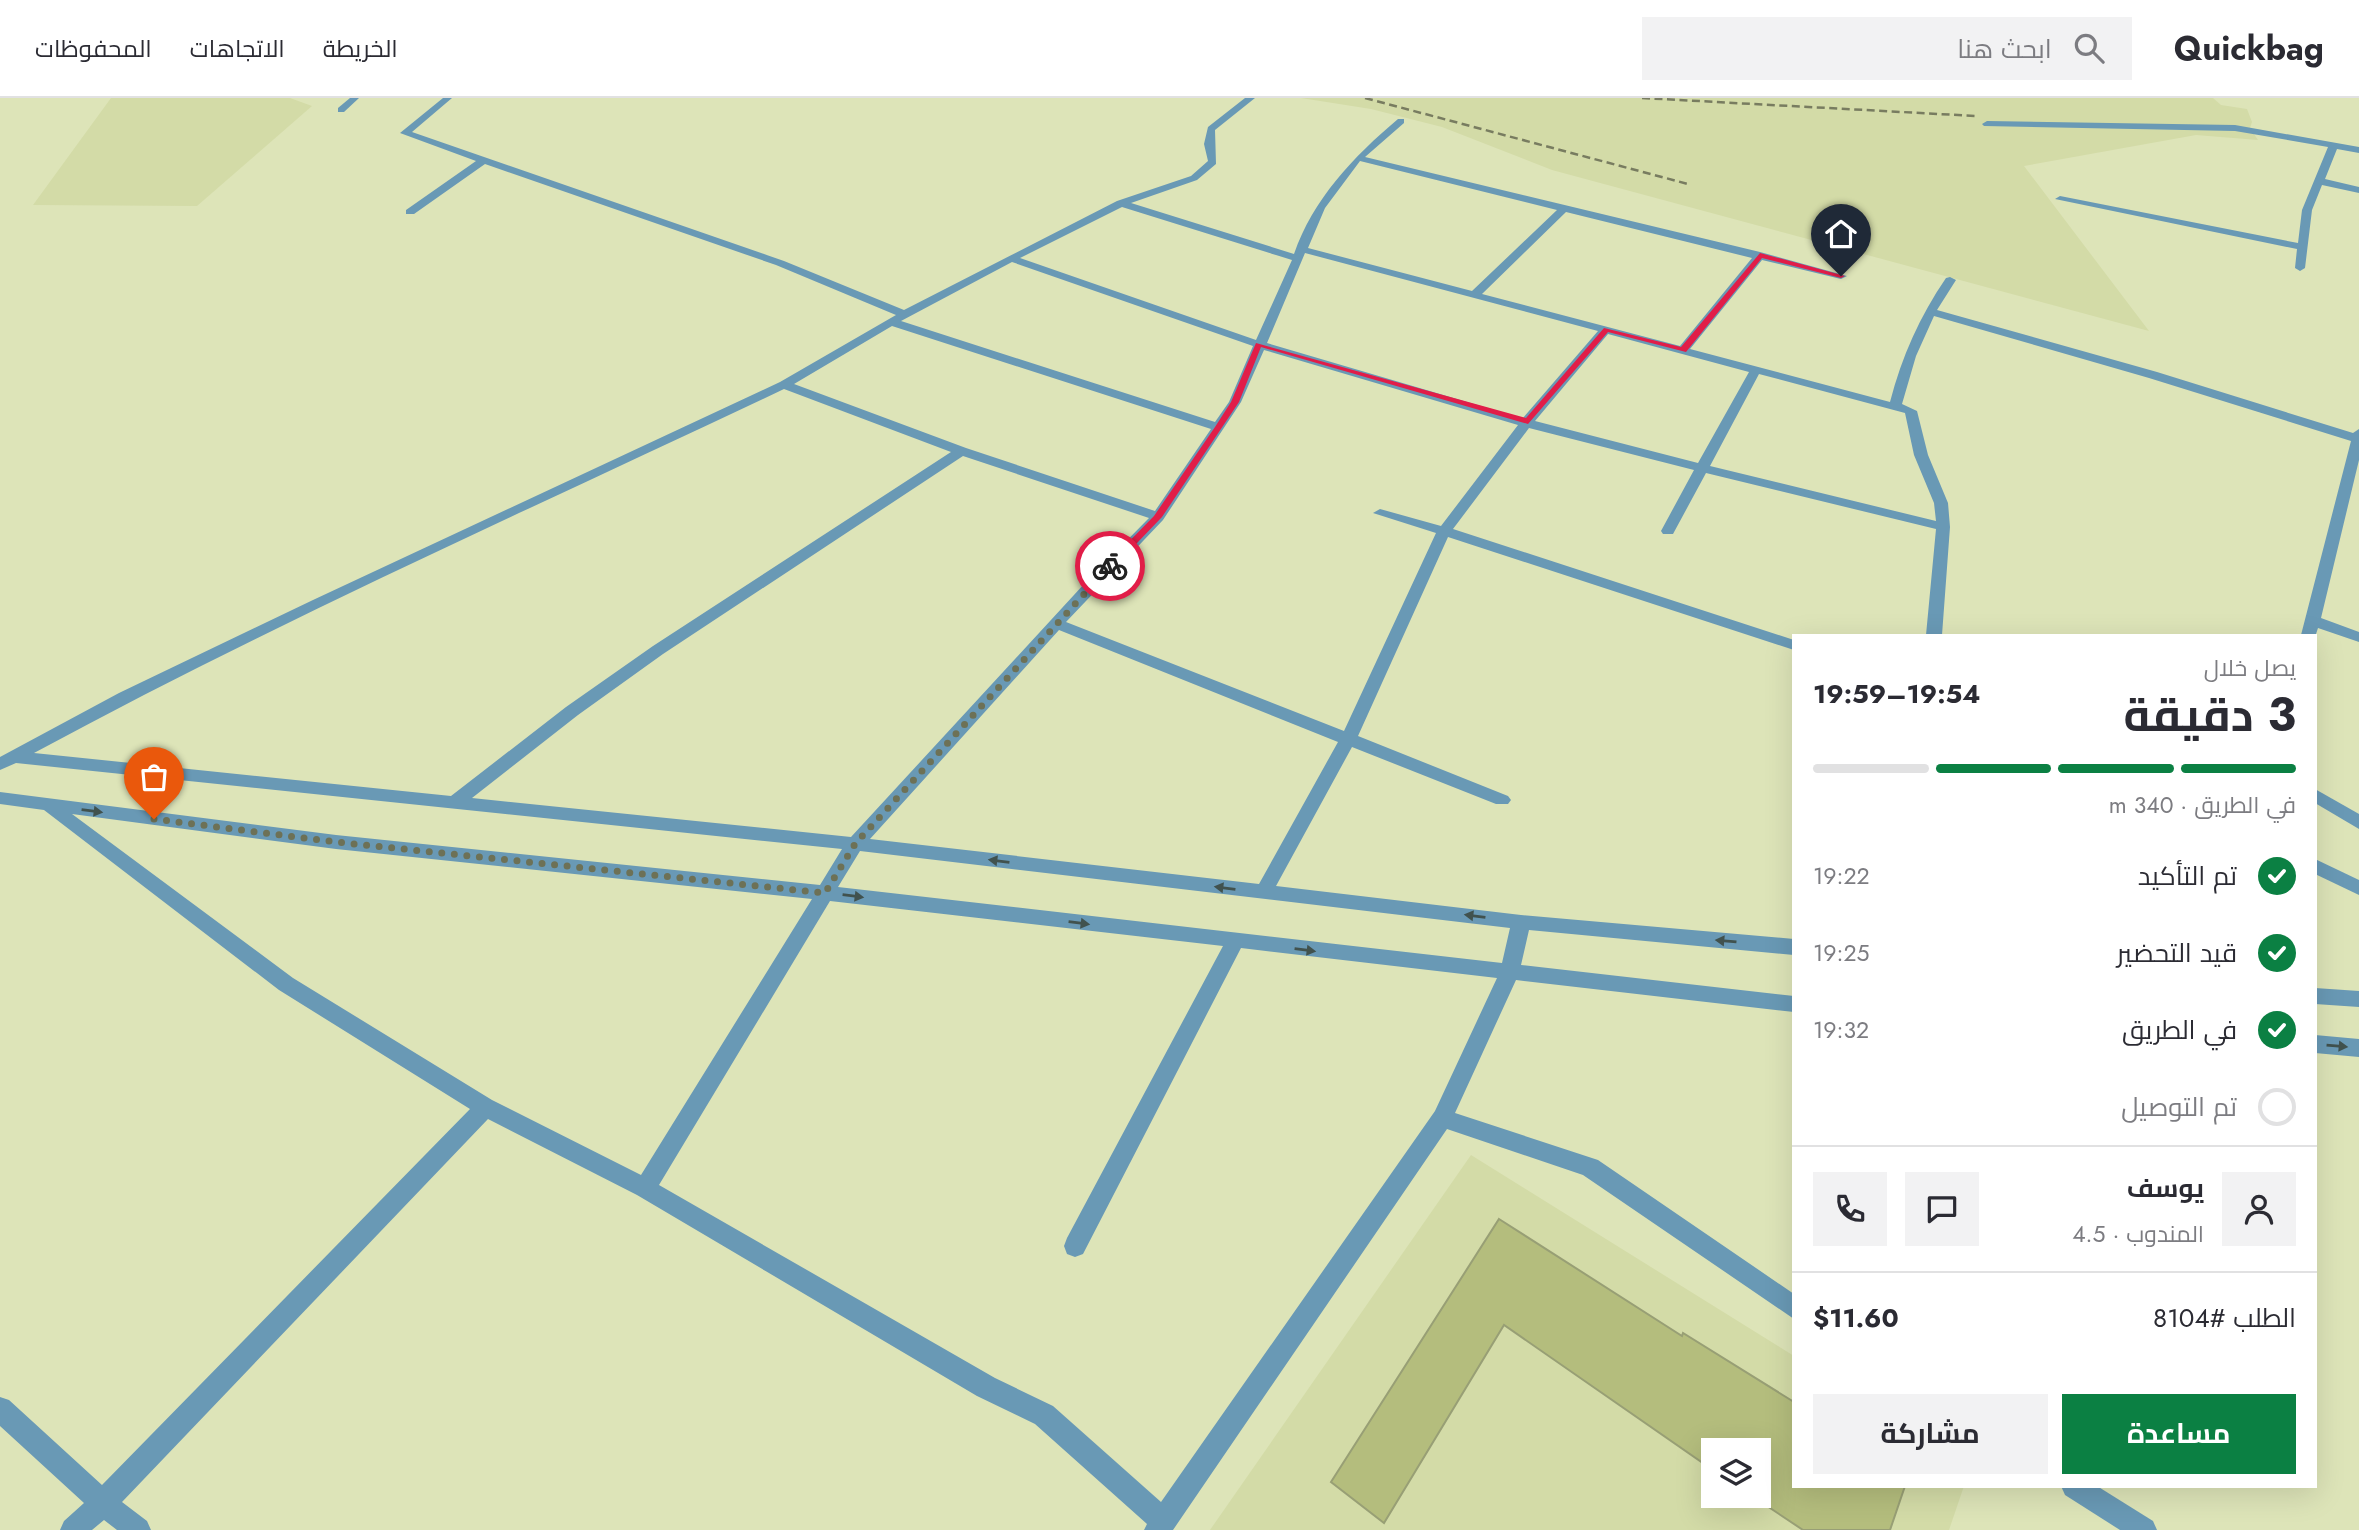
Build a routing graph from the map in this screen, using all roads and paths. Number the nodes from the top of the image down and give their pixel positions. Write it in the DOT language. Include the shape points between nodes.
graph roads {
  1 [pos="355,98"];
  2 [pos="448,98"];
  3 [pos="1251,98"];
  4 [pos="341,110"];
  5 [pos="1401,121"];
  6 [pos="1987,124"];
  7 [pos="2334,145"];
  8 [pos="2359,149"];
  9 [pos="1358,158"];
  10 [pos="484,160"];
  11 [pos="2319,181"];
  12 [pos="2359,190"];
  13 [pos="2060,199"];
  14 [pos="1121,203"];
  15 [pos="1563,209"];
  16 [pos="410,212"];
  17 [pos="2301,247"];
  18 [pos="1299,254"];
  19 [pos="1760,255"];
  20 [pos="1013,260"];
  21 [pos="2300,268"];
  22 [pos="1841,276"];
  23 [pos="1950,280"];
  24 [pos="1475,294"];
  25 [pos="1930,311"];
  26 [pos="904,314"];
  27 [pos="891,322"];
  28 [pos="1606,329"];
  29 [pos="1259,344"];
  30 [pos="1683,350"];
  31 [pos="1756,369"];
  32 [pos="784,385"];
  33 [pos="1911,411"];
  34 [pos="1528,421"];
  35 [pos="1219,427"];
  36 [pos="2358,437"];
  37 [pos="961,451"];
  38 [pos="1702,470"];
  39 [pos="2353,485"];
  40 [pos="1380,513"];
  41 [pos="1158,517"];
  42 [pos="1943,527"];
  43 [pos="1444,531"];
  44 [pos="1668,531"];
  45 [pos="1059,624"];
  46 [pos="2310,628"];
  47 [pos="1934,634"];
  48 [pos="2359,637"];
  49 [pos="1792,644"];
  50 [pos="1348,739"];
  51 [pos="7,761"];
  52 [pos="2317,796"];
  53 [pos="0,798"];
  54 [pos="1502,800"];
  55 [pos="453,804"];
  56 [pos="50,806"];
  57 [pos="2359,823"];
  58 [pos="855,844"];
  59 [pos="2317,867"];
  60 [pos="2359,888"];
  61 [pos="1264,892"];
  62 [pos="825,893"];
  63 [pos="1521,922"];
  64 [pos="1235,942"];
  65 [pos="1792,947"];
  66 [pos="1509,974"];
  67 [pos="2317,996"];
  68 [pos="2359,999"];
  69 [pos="1792,1004"];
  70 [pos="2317,1044"];
  71 [pos="2359,1048"];
  72 [pos="485,1107"];
  73 [pos="1442,1118"];
  74 [pos="645,1188"];
  75 [pos="1075,1246"];
  76 [pos="1792,1307"];
  77 [pos="0,1409"];
  78 [pos="2077,1488"];
  79 [pos="103,1503"];
  80 [pos="1160,1525"];
  81 [pos="73,1530"];
  82 [pos="138,1530"];
  83 [pos="2144,1530"];
  1 -- 4 [label="street"];
  2 -- 10 [label="street" via="405,133"];
  3 -- 14 [label="street" via="1212,129 1213,162 1207,169 1194,178"];
  5 -- 9 [label="street"];
  6 -- 7 [label="street" via="2235,128"];
  7 -- 8 [label="street"];
  7 -- 11 [label="street"];
  9 -- 15 [label="street"];
  9 -- 18 [label="street" via="1320,208"];
  10 -- 16 [label="street"];
  10 -- 26 [label="street" via="780,263"];
  11 -- 12 [label="street"];
  11 -- 17 [label="street" via="2306,210"];
  13 -- 17 [label="street"];
  14 -- 18 [label="street"];
  14 -- 20 [label="street"];
  15 -- 19 [label="street"];
  15 -- 24 [label="street"];
  17 -- 21 [label="street"];
  18 -- 24 [label="street"];
  18 -- 29 [label="street"];
  19 -- 22 [label="street"];
  19 -- 30 [label="street"];
  20 -- 26 [label="street"];
  20 -- 29 [label="street"];
  23 -- 25 [label="street"];
  24 -- 28 [label="street"];
  25 -- 33 [label="street" via="1906,361 1895,406"];
  25 -- 36 [label="street"];
  26 -- 27 [label="street"];
  27 -- 32 [label="street"];
  27 -- 35 [label="street"];
  28 -- 30 [label="street"];
  28 -- 34 [label="street"];
  29 -- 34 [label="street"];
  29 -- 35 [label="street" via="1235,402"];
  30 -- 31 [label="street"];
  31 -- 33 [label="street"];
  31 -- 38 [label="street"];
  32 -- 37 [label="street"];
  32 -- 51 [label="street" via="344,590 125,697"];
  33 -- 42 [label="street" via="1921,455 1941,503"];
  34 -- 38 [label="street"];
  34 -- 43 [label="street"];
  35 -- 41 [label="street"];
  36 -- 39 [label="street"];
  37 -- 41 [label="street"];
  37 -- 55 [label="street" via="658,650"];
  38 -- 42 [label="street"];
  38 -- 44 [label="street"];
  39 -- 46 [label="street"];
  40 -- 43 [label="street"];
  41 -- 45 [label="street"];
  42 -- 47 [label="street"];
  43 -- 49 [label="street"];
  43 -- 50 [label="street"];
  45 -- 50 [label="street"];
  45 -- 58 [label="street"];
  46 -- 48 [label="street"];
  50 -- 54 [label="street"];
  50 -- 61 [label="street"];
  51 -- 55 [label="street"];
  52 -- 57 [label="street"];
  53 -- 56 [label="street"];
  55 -- 58 [label="street"];
  56 -- 62 [label="street, one-way" via="336,842"];
  56 -- 72 [label="street" via="286,984"];
  61 -- 58 [label="street, one-way"];
  58 -- 62 [label="street"];
  59 -- 60 [label="street"];
  63 -- 61 [label="street, one-way"];
  62 -- 64 [label="street, one-way"];
  62 -- 74 [label="street"];
  65 -- 63 [label="street, one-way"];
  63 -- 66 [label="street"];
  64 -- 66 [label="street, one-way"];
  64 -- 75 [label="street"];
  66 -- 69 [label="street"];
  66 -- 73 [label="street"];
  67 -- 68 [label="street"];
  70 -- 71 [label="street, one-way"];
  72 -- 74 [label="street"];
  72 -- 79 [label="street"];
  73 -- 76 [label="street" via="1590,1167"];
  73 -- 80 [label="street"];
  74 -- 80 [label="street" via="964,1375 1044,1415"];
  77 -- 79 [label="street"];
  78 -- 83 [label="street"];
  79 -- 81 [label="street"];
  79 -- 82 [label="street"];
}
